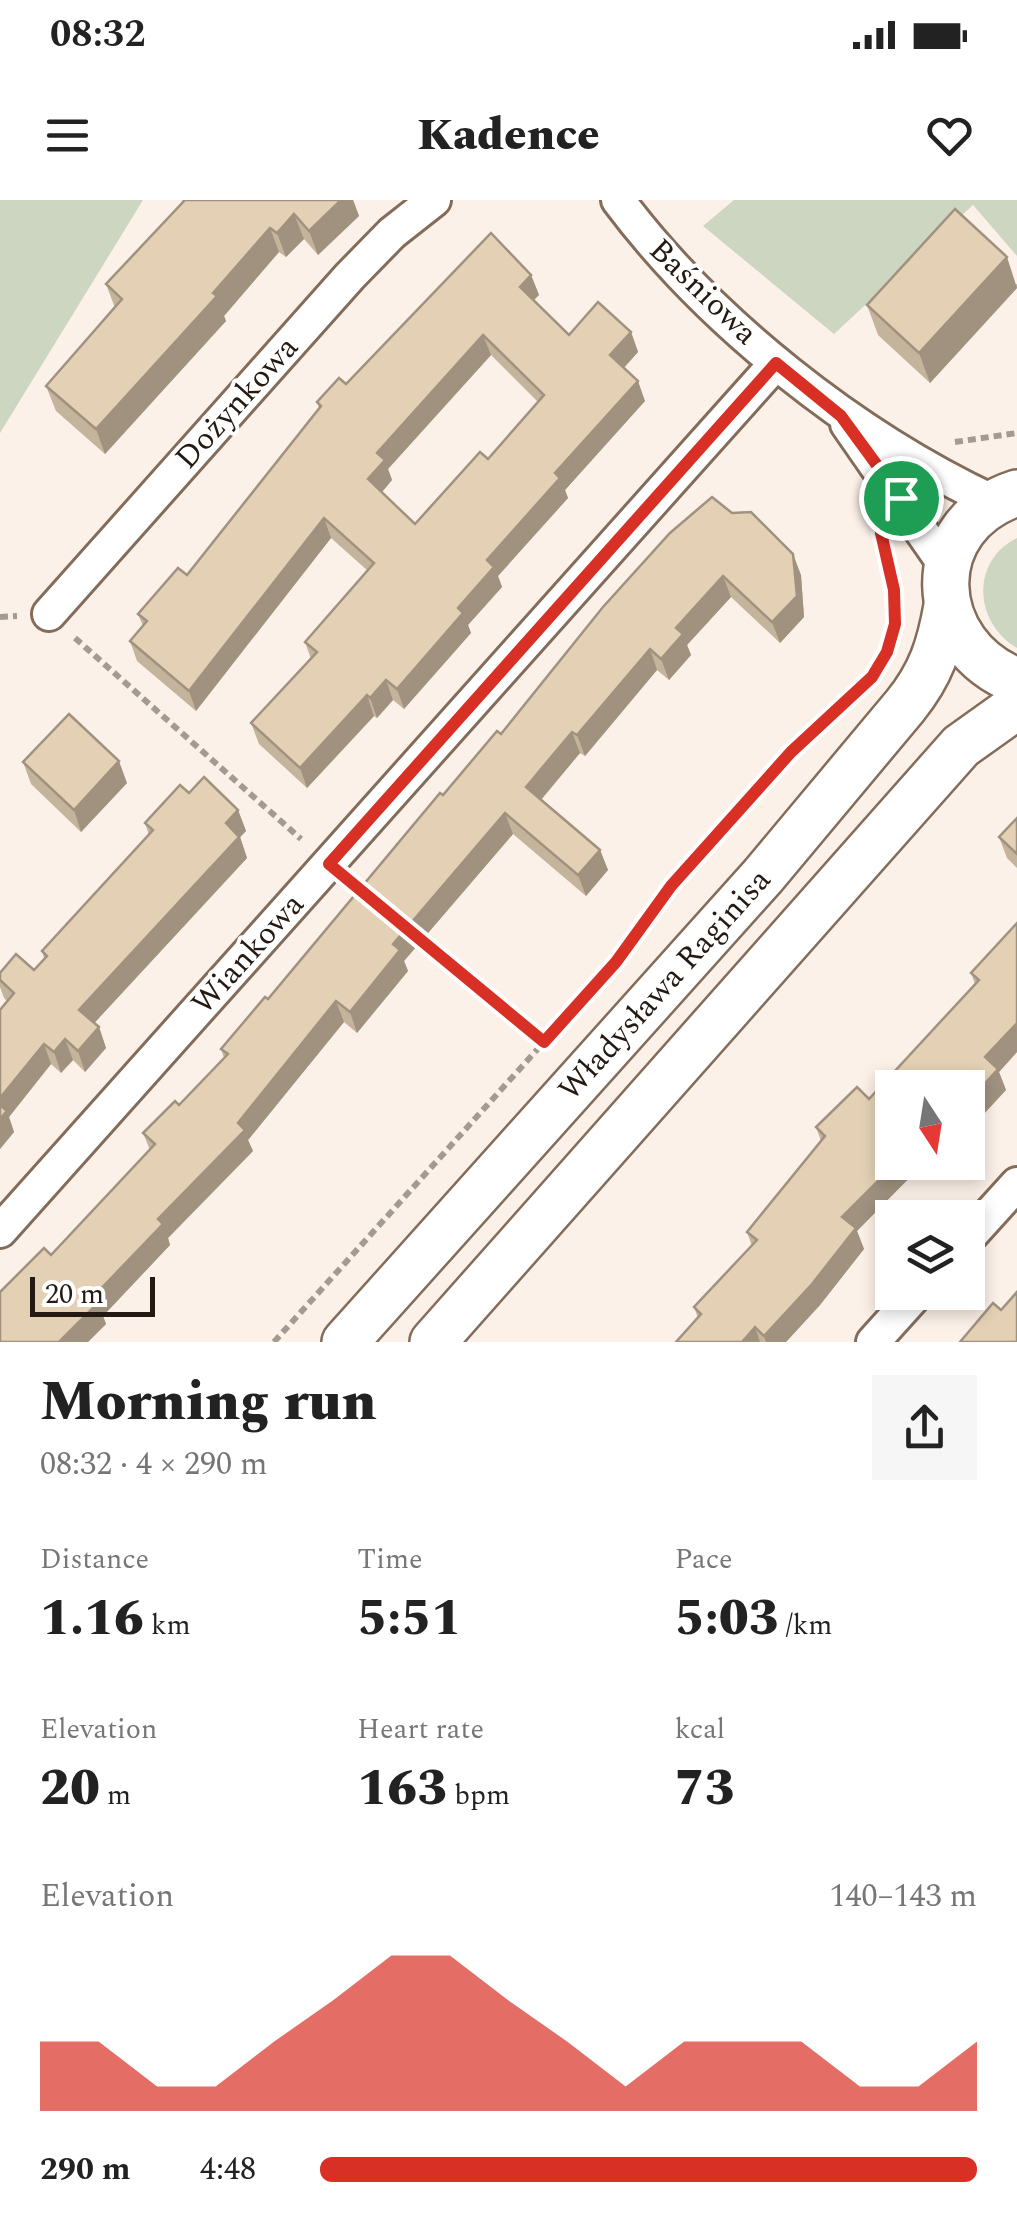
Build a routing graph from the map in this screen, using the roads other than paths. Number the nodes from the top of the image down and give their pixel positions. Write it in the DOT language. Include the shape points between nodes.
graph roads {
  1 [pos="434,200"];
  2 [pos="618,200"];
  3 [pos="776,363"];
  4 [pos="841,416"];
  5 [pos="1006,497"];
  6 [pos="947,587"];
  7 [pos="49,614"];
  8 [pos="1017,682"];
  9 [pos="1017,706"];
  10 [pos="1017,1184"];
  11 [pos="985,1219"];
  12 [pos="0,1231"];
  13 [pos="902,1310"];
  14 [pos="345,1342"];
  15 [pos="433,1342"];
  16 [pos="874,1342"];
  1 -- 7 [label="street, Dożynkowa" via="350,276"];
  2 -- 3 [label="street, Baśniowa" via="647,239"];
  3 -- 4 [label="street, Baśniowa"];
  3 -- 12 [label="street, Wiankowa"];
  4 -- 5 [label="street, Baśniowa" via="930,466"];
  4 -- 6 [label="street, Baśniowa" via="901,498"];
  5 -- 6 [label="main road, Władysława Raginisa" via="972,519 956,542"];
  6 -- 8 [label="main road" via="954,626 979,662"];
  6 -- 14 [label="main road, Władysława Raginisa" via="940,647 906,706"];
  9 -- 15 [label="main road, Władysława Raginisa" via="961,746"];
  10 -- 11 [label="street"];
  13 -- 16 [label="street"];
}
